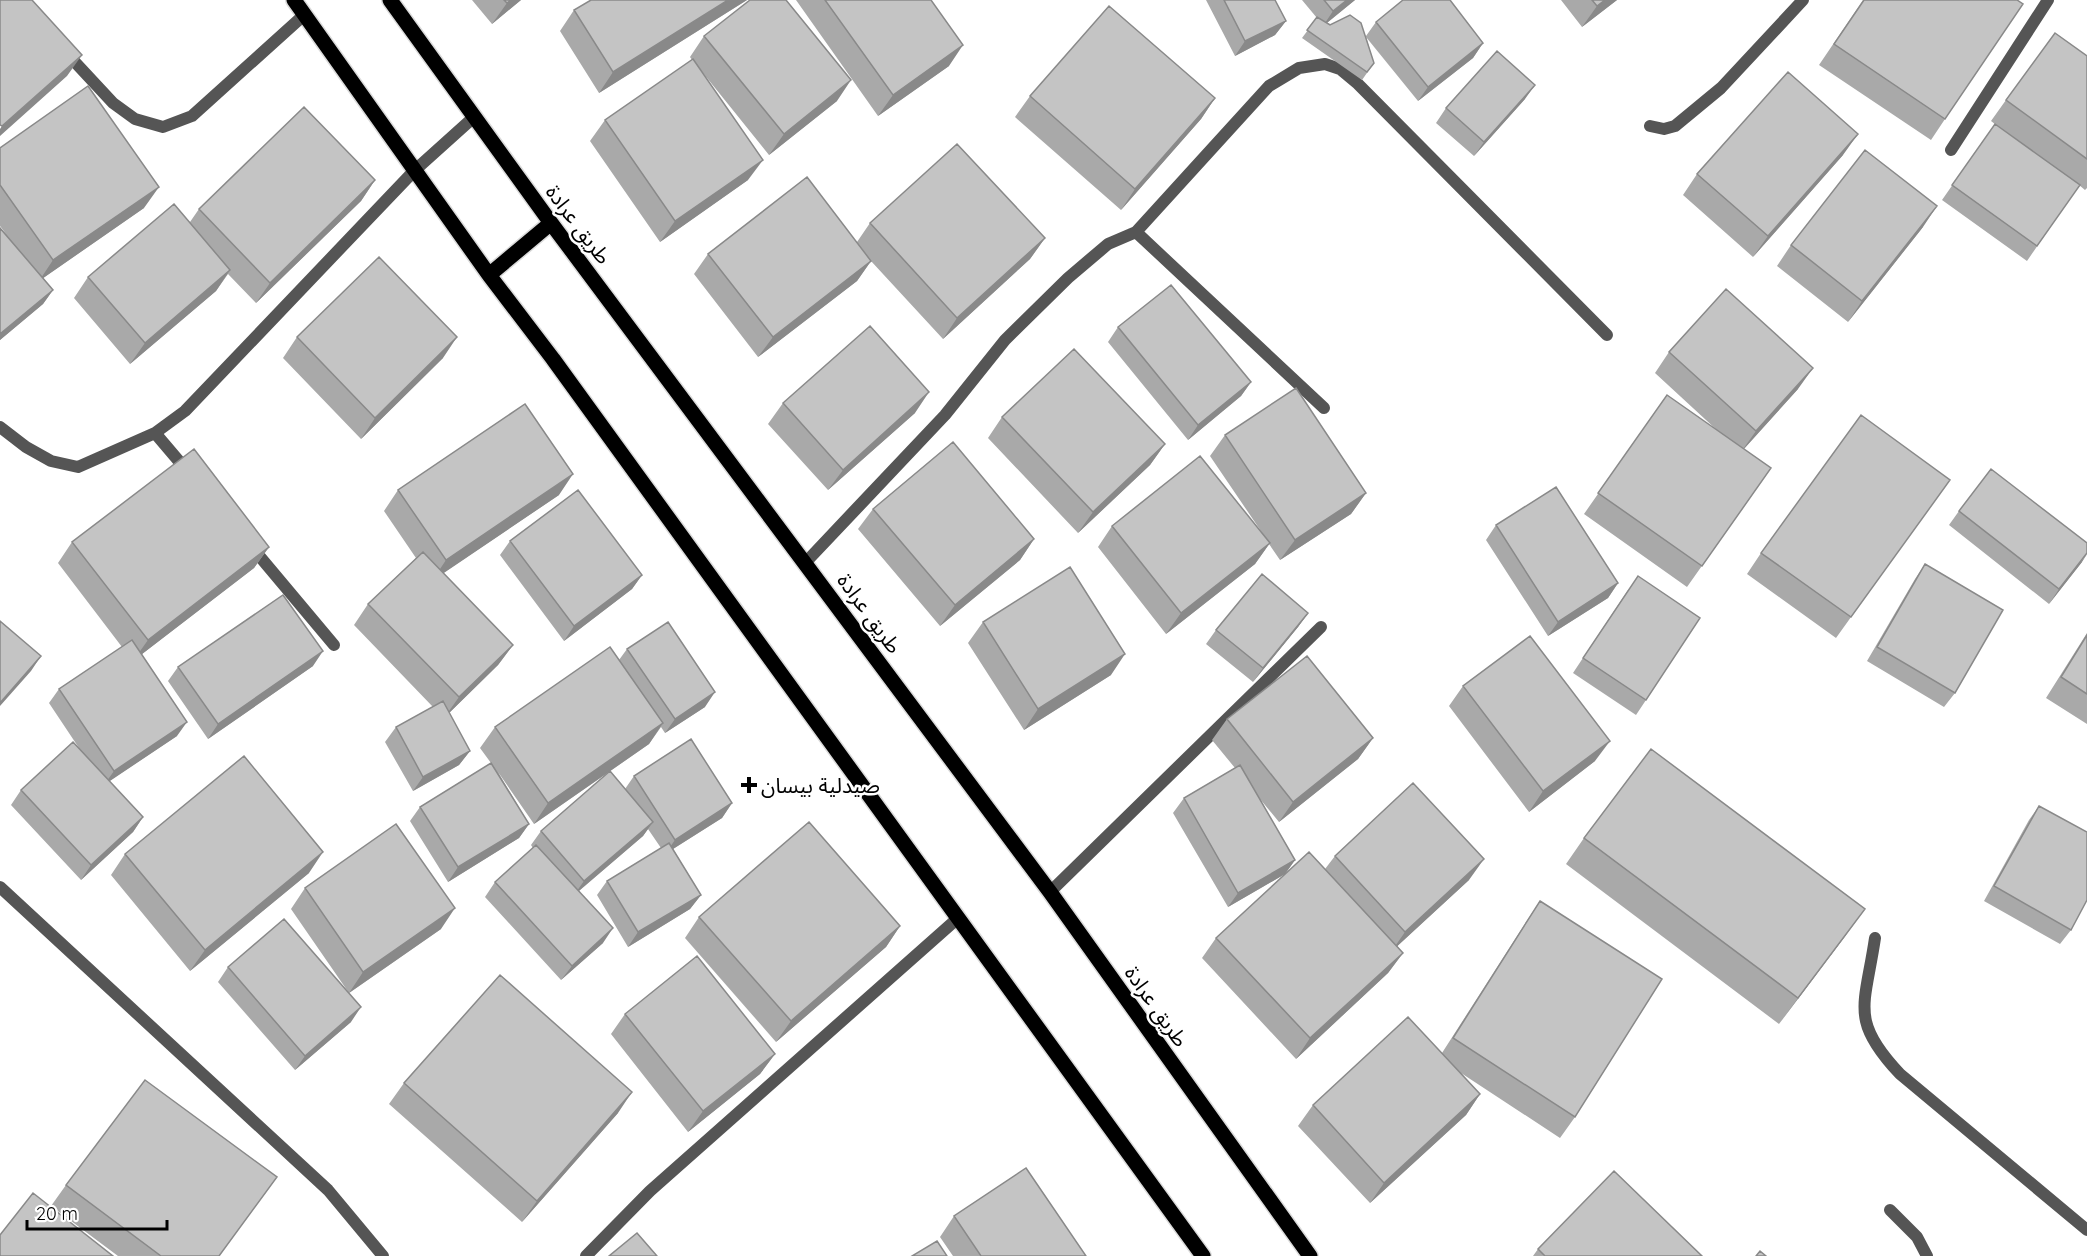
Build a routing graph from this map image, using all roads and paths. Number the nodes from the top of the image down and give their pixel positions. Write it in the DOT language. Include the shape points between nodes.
graph roads {
  1 [pos="294,0"];
  2 [pos="390,0"];
  3 [pos="1803,0"];
  4 [pos="2048,0"];
  5 [pos="304,15"];
  6 [pos="73,60"];
  7 [pos="474,117"];
  8 [pos="1650,126"];
  9 [pos="1951,150"];
  10 [pos="414,171"];
  11 [pos="551,223"];
  12 [pos="1136,232"];
  13 [pos="489,275"];
  14 [pos="1607,335"];
  15 [pos="1324,408"];
  16 [pos="0,427"];
  17 [pos="155,433"];
  18 [pos="200,486"];
  19 [pos="245,539"];
  20 [pos="806,562"];
  21 [pos="1321,627"];
  22 [pos="334,645"];
  23 [pos="0,887"];
  24 [pos="1050,892"];
  25 [pos="957,918"];
  26 [pos="1875,938"];
  27 [pos="1890,1210"];
  28 [pos="2087,1230"];
  29 [pos="383,1256"];
  30 [pos="586,1256"];
  31 [pos="1203,1256"];
  32 [pos="1310,1256"];
  33 [pos="1927,1256"];
  1 -- 5 [label="main road"];
  2 -- 7 [label="main road, طريق عرادة"];
  3 -- 8 [label="street" via="1721,88 1675,126"];
  4 -- 9 [label="street"];
  5 -- 6 [label="street" via="192,116 163,127 135,119 113,103"];
  5 -- 10 [label="main road"];
  7 -- 10 [label="street"];
  7 -- 11 [label="main road, طريق عرادة"];
  10 -- 13 [label="main road"];
  10 -- 17 [label="street" via="185,411"];
  11 -- 13 [label="main road"];
  11 -- 20 [label="main road, طريق عرادة"];
  12 -- 14 [label="street" via="1269,87 1299,68 1326,64 1340,69 1358,84"];
  12 -- 15 [label="street"];
  12 -- 20 [label="street" via="1108,244 1005,339 945,415"];
  13 -- 25 [label="main road"];
  16 -- 17 [label="street" via="51,461 78,467"];
  17 -- 18 [label="street"];
  19 -- 22 [label="street"];
  20 -- 24 [label="main road, طريق عرادة"];
  21 -- 24 [label="street"];
  23 -- 29 [label="street" via="328,1191"];
  24 -- 32 [label="main road, طريق عرادة"];
  25 -- 30 [label="street" via="676,1167"];
  25 -- 31 [label="main road"];
  26 -- 28 [label="street" via="1863,1018 1876,1049 1900,1074"];
  27 -- 33 [label="street" via="1917,1237"];
}
